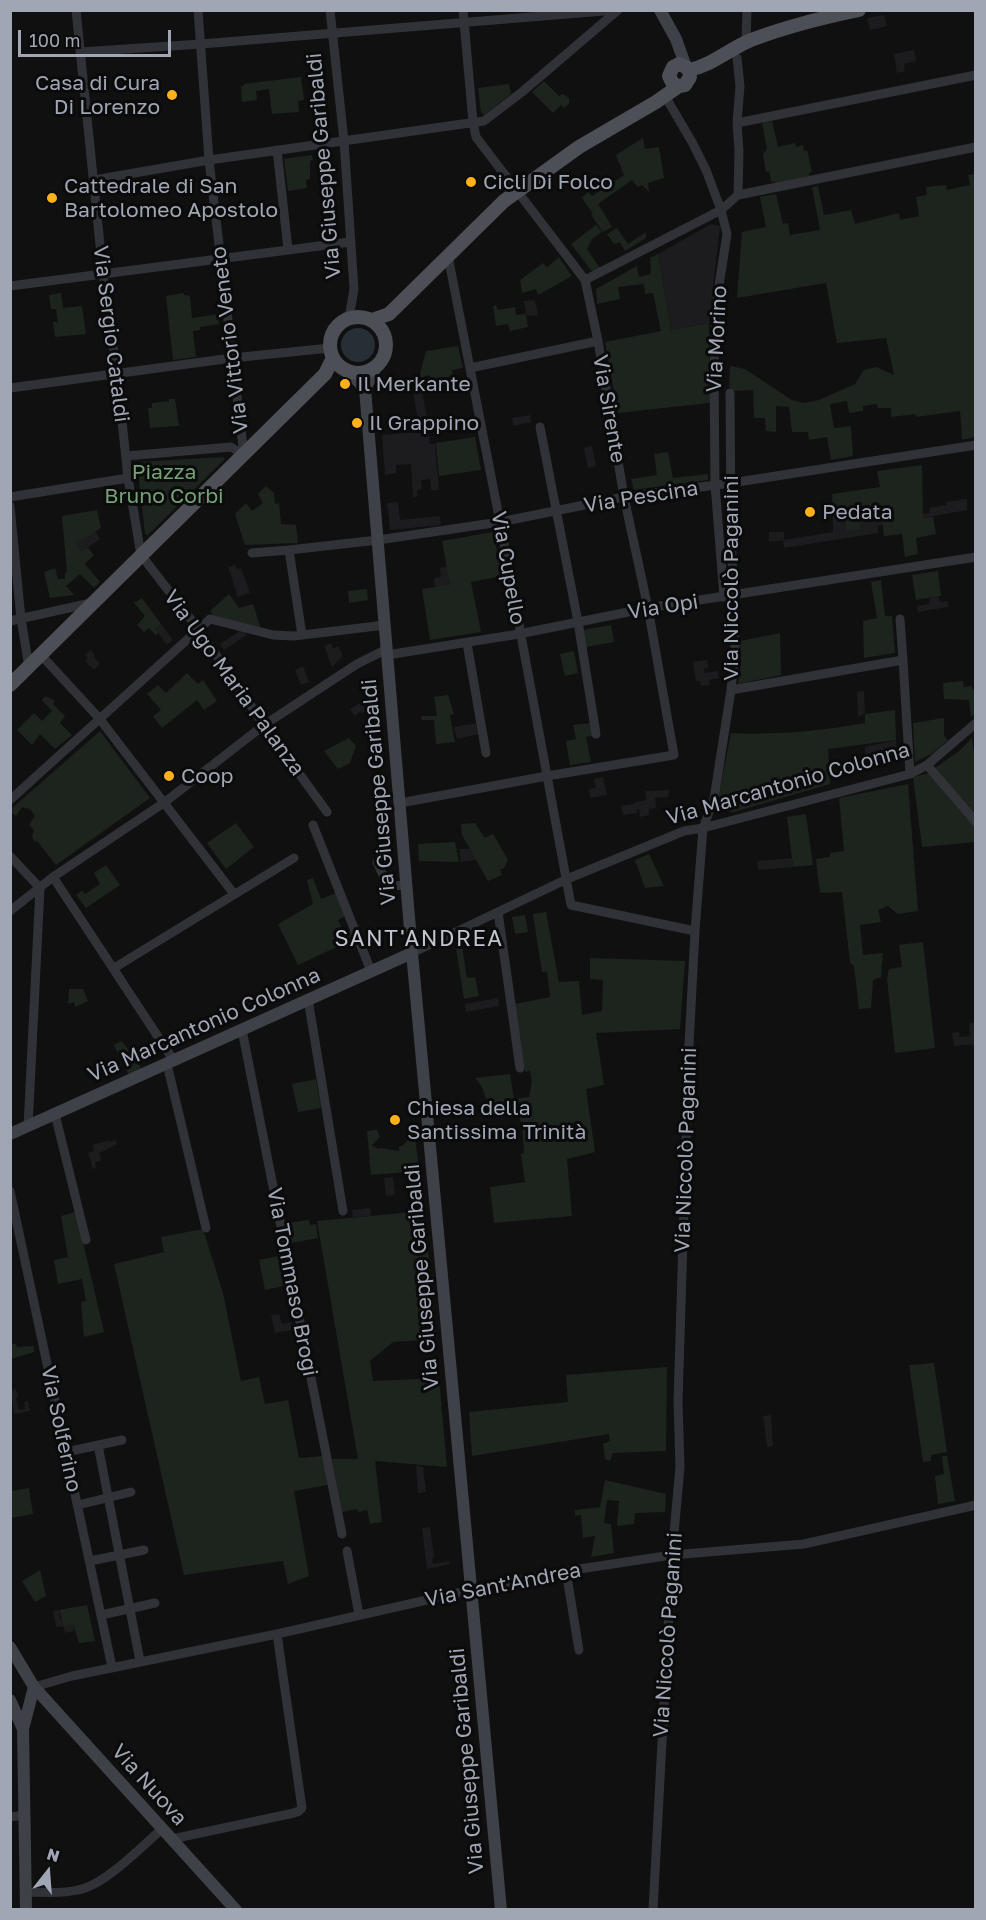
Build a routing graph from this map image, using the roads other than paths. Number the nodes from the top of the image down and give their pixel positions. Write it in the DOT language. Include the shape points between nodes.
graph roads {
  1 [pos="76,10"];
  2 [pos="198,10"];
  3 [pos="330,10"];
  4 [pos="463,10"];
  5 [pos="617,10"];
  6 [pos="660,10"];
  7 [pos="747,10"];
  8 [pos="859,10"];
  9 [pos="464,21"];
  10 [pos="332,33"];
  11 [pos="766,35"];
  12 [pos="746,42"];
  13 [pos="201,44"];
  14 [pos="80,52"];
  15 [pos="737,58"];
  16 [pos="975,75"];
  17 [pos="681,76"];
  18 [pos="664,96"];
  19 [pos="473,122"];
  20 [pos="737,123"];
  21 [pos="344,141"];
  22 [pos="975,147"];
  23 [pos="277,150"];
  24 [pos="209,160"];
  25 [pos="94,180"];
  26 [pos="518,190"];
  27 [pos="738,195"];
  28 [pos="722,210"];
  29 [pos="350,242"];
  30 [pos="288,249"];
  31 [pos="448,256"];
  32 [pos="221,259"];
  33 [pos="103,274"];
  34 [pos="585,280"];
  35 [pos="10,286"];
  36 [pos="389,314"];
  37 [pos="349,318"];
  38 [pos="372,320"];
  39 [pos="384,334"];
  40 [pos="598,341"];
  41 [pos="232,358"];
  42 [pos="339,362"];
  43 [pos="376,367"];
  44 [pos="470,368"];
  45 [pos="117,374"];
  46 [pos="10,388"];
  47 [pos="365,389"];
  48 [pos="730,393"];
  49 [pos="540,427"];
  50 [pos="975,445"];
  51 [pos="244,454"];
  52 [pos="126,456"];
  53 [pos="128,478"];
  54 [pos="731,483"];
  55 [pos="715,485"];
  56 [pos="10,497"];
  57 [pos="624,497"];
  58 [pos="10,506"];
  59 [pos="556,511"];
  60 [pos="500,522"];
  61 [pos="378,540"];
  62 [pos="289,550"];
  63 [pos="252,554"];
  64 [pos="141,555"];
  65 [pos="975,557"];
  66 [pos="735,595"];
  67 [pos="724,597"];
  68 [pos="94,602"];
  69 [pos="648,608"];
  70 [pos="21,619"];
  71 [pos="900,620"];
  72 [pos="10,621"];
  73 [pos="578,622"];
  74 [pos="385,625"];
  75 [pos="199,630"];
  76 [pos="519,634"];
  77 [pos="302,635"];
  78 [pos="467,643"];
  79 [pos="387,652"];
  80 [pos="42,655"];
  81 [pos="903,660"];
  82 [pos="29,668"];
  83 [pos="10,685"];
  84 [pos="731,690"];
  85 [pos="99,718"];
  86 [pos="975,723"];
  87 [pos="264,725"];
  88 [pos="596,734"];
  89 [pos="486,753"];
  90 [pos="927,765"];
  91 [pos="910,774"];
  92 [pos="547,776"];
  93 [pos="10,800"];
  94 [pos="165,802"];
  95 [pos="400,803"];
  96 [pos="327,812"];
  97 [pos="975,822"];
  98 [pos="313,825"];
  99 [pos="703,828"];
  100 [pos="10,856"];
  101 [pos="294,858"];
  102 [pos="376,862"];
  103 [pos="54,877"];
  104 [pos="567,879"];
  105 [pos="406,885"];
  106 [pos="40,888"];
  107 [pos="234,894"];
  108 [pos="10,911"];
  109 [pos="498,912"];
  110 [pos="695,932"];
  111 [pos="412,953"];
  112 [pos="114,968"];
  113 [pos="371,971"];
  114 [pos="308,999"];
  115 [pos="242,1030"];
  116 [pos="171,1062"];
  117 [pos="520,1068"];
  118 [pos="55,1114"];
  119 [pos="28,1127"];
  120 [pos="10,1134"];
  121 [pos="10,1191"];
  122 [pos="343,1211"];
  123 [pos="206,1228"];
  124 [pos="86,1240"];
  125 [pos="122,1440"];
  126 [pos="98,1445"];
  127 [pos="66,1452"];
  128 [pos="131,1492"];
  129 [pos="109,1498"];
  130 [pos="78,1505"];
  131 [pos="975,1505"];
  132 [pos="342,1534"];
  133 [pos="144,1550"];
  134 [pos="347,1551"];
  135 [pos="120,1555"];
  136 [pos="672,1555"];
  137 [pos="90,1561"];
  138 [pos="566,1571"];
  139 [pos="471,1590"];
  140 [pos="154,1603"];
  141 [pos="130,1609"];
  142 [pos="101,1615"];
  143 [pos="359,1615"];
  144 [pos="277,1634"];
  145 [pos="10,1647"];
  146 [pos="579,1650"];
  147 [pos="140,1661"];
  148 [pos="112,1667"];
  149 [pos="32,1693"];
  150 [pos="10,1699"];
  151 [pos="23,1729"];
  152 [pos="25,1815"];
  153 [pos="10,1817"];
  154 [pos="162,1829"];
  155 [pos="172,1839"];
  156 [pos="26,1892"];
  157 [pos="27,1910"];
  158 [pos="236,1910"];
  159 [pos="501,1910"];
  160 [pos="653,1910"];
  1 -- 14 [label="street, Via Sergio Cataldi"];
  2 -- 13 [label="street, Via Vittorio Veneto"];
  3 -- 10 [label="street, Via Giuseppe Garibaldi"];
  4 -- 9 [label="street, Via Sirente"];
  5 -- 9 [label="street"];
  5 -- 19 [label="street" via="522,92 484,121"];
  6 -- 17 [label="street" via="678,45"];
  7 -- 12 [label="street"];
  8 -- 11 [label="main road"];
  9 -- 10 [label="street"];
  9 -- 19 [label="street, Via Sirente"];
  10 -- 13 [label="street"];
  10 -- 21 [label="street, Via Giuseppe Garibaldi"];
  11 -- 12 [label="main road"];
  11 -- 15 [label="main road"];
  12 -- 17 [label="main road"];
  13 -- 14 [label="street"];
  13 -- 24 [label="street, Via Vittorio Veneto"];
  14 -- 25 [label="street, Via Sergio Cataldi"];
  15 -- 17 [label="main road" via="709,74"];
  15 -- 20 [label="street"];
  16 -- 20 [label="street"];
  17 -- 18 [label="main road"];
  18 -- 26 [label="main road" via="579,147"];
  18 -- 28 [label="street, Via Morino" via="692,142"];
  19 -- 21 [label="street"];
  19 -- 26 [label="street, Via Sirente" via="476,137"];
  20 -- 27 [label="street"];
  21 -- 23 [label="street"];
  21 -- 29 [label="street, Via Giuseppe Garibaldi"];
  22 -- 27 [label="street"];
  23 -- 24 [label="street"];
  23 -- 30 [label="street"];
  24 -- 25 [label="street"];
  24 -- 32 [label="street, Via Vittorio Veneto"];
  25 -- 33 [label="street, Via Sergio Cataldi"];
  26 -- 31 [label="main road"];
  26 -- 34 [label="street, Via Sirente"];
  27 -- 28 [label="street"];
  28 -- 34 [label="street"];
  28 -- 55 [label="street, Via Morino" via="727,234 716,305"];
  29 -- 30 [label="street"];
  29 -- 37 [label="street, Via Giuseppe Garibaldi" via="354,289"];
  30 -- 32 [label="street"];
  31 -- 36 [label="main road"];
  31 -- 44 [label="street, Via Cupello"];
  32 -- 33 [label="street"];
  32 -- 41 [label="street, Via Vittorio Veneto"];
  33 -- 35 [label="street"];
  33 -- 45 [label="street, Via Sergio Cataldi"];
  34 -- 40 [label="street, Via Sirente"];
  36 -- 38 [label="main road"];
  36 -- 39 [label="main road"];
  37 -- 38 [label="main road"];
  37 -- 42 [label="main road" via="334,330 330,339"];
  38 -- 39 [label="main road"];
  39 -- 43 [label="main road" via="386,352"];
  40 -- 44 [label="street"];
  40 -- 57 [label="street, Via Sirente"];
  41 -- 42 [label="street"];
  41 -- 45 [label="street"];
  41 -- 51 [label="street, Via Vittorio Veneto"];
  42 -- 43 [label="main road" via="359,374"];
  42 -- 47 [label="street"];
  42 -- 51 [label="main road"];
  43 -- 47 [label="street"];
  44 -- 60 [label="street, Via Cupello"];
  45 -- 46 [label="street"];
  45 -- 52 [label="street, Via Sergio Cataldi"];
  47 -- 61 [label="street, Via Giuseppe Garibaldi"];
  48 -- 54 [label="street, Via Niccolò Paganini"];
  49 -- 59 [label="street"];
  50 -- 54 [label="street, Via Pescina"];
  51 -- 52 [label="street" via="231,447"];
  51 -- 64 [label="main road"];
  52 -- 53 [label="street, Via Sergio Cataldi"];
  53 -- 56 [label="street"];
  53 -- 64 [label="street"];
  54 -- 55 [label="street, Via Pescina"];
  54 -- 66 [label="street, Via Niccolò Paganini"];
  55 -- 57 [label="street, Via Pescina"];
  55 -- 67 [label="street, Via Morino"];
  57 -- 59 [label="street, Via Pescina"];
  57 -- 69 [label="street, Via Sirente"];
  58 -- 70 [label="street"];
  59 -- 60 [label="street, Via Pescina"];
  59 -- 73 [label="street"];
  60 -- 61 [label="street, Via Pescina"];
  60 -- 76 [label="street, Via Cupello"];
  61 -- 62 [label="street, Via Pescina"];
  61 -- 74 [label="street, Via Giuseppe Garibaldi"];
  62 -- 63 [label="street, Via Pescina"];
  62 -- 77 [label="street"];
  64 -- 68 [label="main road"];
  64 -- 75 [label="street, Via Ugo Maria Palanza"];
  65 -- 66 [label="street, Via Opi"];
  66 -- 67 [label="street, Via Opi"];
  66 -- 84 [label="street, Via Niccolò Paganini"];
  67 -- 69 [label="street, Via Opi"];
  68 -- 70 [label="street"];
  68 -- 80 [label="main road"];
  69 -- 73 [label="street, Via Opi"];
  69 -- 92 [label="street, Via Sirente" via="674,755"];
  70 -- 72 [label="street"];
  70 -- 82 [label="street"];
  71 -- 81 [label="street"];
  73 -- 76 [label="street, Via Opi"];
  73 -- 88 [label="street"];
  74 -- 77 [label="street"];
  74 -- 79 [label="street, Via Giuseppe Garibaldi"];
  75 -- 77 [label="street" via="210,619 273,635"];
  75 -- 85 [label="street"];
  75 -- 87 [label="street, Via Ugo Maria Palanza"];
  76 -- 78 [label="street, Via Opi"];
  76 -- 92 [label="street, Via Cupello"];
  78 -- 79 [label="street, Via Opi"];
  78 -- 89 [label="street"];
  79 -- 87 [label="street, Via Opi" via="357,664"];
  79 -- 95 [label="street, Via Giuseppe Garibaldi"];
  80 -- 82 [label="main road"];
  80 -- 85 [label="street"];
  81 -- 84 [label="street"];
  81 -- 91 [label="street"];
  82 -- 83 [label="main road"];
  84 -- 99 [label="street, Via Niccolò Paganini" via="714,800"];
  85 -- 93 [label="street"];
  85 -- 94 [label="street"];
  86 -- 90 [label="street, Via Marcantonio Colonna"];
  87 -- 94 [label="street, Via Opi"];
  87 -- 96 [label="street, Via Ugo Maria Palanza"];
  90 -- 91 [label="street, Via Marcantonio Colonna"];
  90 -- 97 [label="street"];
  91 -- 99 [label="street, Via Marcantonio Colonna"];
  92 -- 95 [label="street"];
  92 -- 104 [label="street, Via Cupello"];
  94 -- 103 [label="street, Via Opi"];
  94 -- 107 [label="street"];
  95 -- 105 [label="street, Via Giuseppe Garibaldi"];
  98 -- 113 [label="street"];
  99 -- 104 [label="street, Via Marcantonio Colonna" via="684,831"];
  99 -- 110 [label="street, Via Niccolò Paganini"];
  100 -- 106 [label="street"];
  101 -- 107 [label="street"];
  102 -- 105 [label="street" via="388,886"];
  103 -- 106 [label="street, Via Opi"];
  103 -- 112 [label="street"];
  104 -- 109 [label="street, Via Marcantonio Colonna"];
  104 -- 110 [label="street, Via Cupello" via="571,905"];
  105 -- 111 [label="street, Via Giuseppe Garibaldi"];
  106 -- 108 [label="street, Via Opi"];
  106 -- 119 [label="street"];
  107 -- 112 [label="street"];
  109 -- 111 [label="street, Via Marcantonio Colonna"];
  109 -- 117 [label="street"];
  110 -- 136 [label="street, Via Niccolò Paganini" via="678,1402 680,1467"];
  111 -- 113 [label="street, Via Marcantonio Colonna"];
  111 -- 139 [label="street, Via Giuseppe Garibaldi"];
  112 -- 116 [label="street"];
  113 -- 114 [label="street, Via Marcantonio Colonna"];
  114 -- 115 [label="street, Via Marcantonio Colonna"];
  114 -- 122 [label="street"];
  115 -- 116 [label="street, Via Marcantonio Colonna"];
  115 -- 132 [label="street, Via Tommaso Brogi"];
  116 -- 118 [label="street, Via Marcantonio Colonna"];
  116 -- 123 [label="street"];
  118 -- 119 [label="street, Via Marcantonio Colonna"];
  118 -- 124 [label="street"];
  119 -- 120 [label="street, Via Marcantonio Colonna"];
  121 -- 127 [label="street, Via Solferino"];
  125 -- 126 [label="street"];
  126 -- 127 [label="street"];
  126 -- 129 [label="street"];
  127 -- 130 [label="street, Via Solferino"];
  128 -- 129 [label="street"];
  129 -- 130 [label="street"];
  129 -- 135 [label="street"];
  130 -- 137 [label="street, Via Solferino"];
  131 -- 136 [label="street, Via Sant'Andrea" via="804,1544"];
  133 -- 135 [label="street"];
  134 -- 143 [label="street"];
  135 -- 137 [label="street"];
  135 -- 141 [label="street"];
  136 -- 138 [label="street, Via Sant'Andrea"];
  136 -- 160 [label="street, Via Niccolò Paganini"];
  137 -- 142 [label="street, Via Solferino"];
  138 -- 139 [label="street, Via Sant'Andrea"];
  138 -- 146 [label="street"];
  139 -- 143 [label="street, Via Sant'Andrea"];
  139 -- 159 [label="street, Via Giuseppe Garibaldi"];
  140 -- 141 [label="street"];
  141 -- 142 [label="street"];
  141 -- 147 [label="street"];
  142 -- 148 [label="street, Via Solferino"];
  143 -- 144 [label="street, Via Sant'Andrea"];
  144 -- 147 [label="street, Via Sant'Andrea"];
  144 -- 155 [label="street" via="301,1810"];
  145 -- 149 [label="street, Via Nuova"];
  147 -- 148 [label="street, Via Sant'Andrea"];
  148 -- 149 [label="street, Via Sant'Andrea" via="64,1677"];
  149 -- 150 [label="street" via="25,1702"];
  149 -- 151 [label="street"];
  149 -- 154 [label="street, Via Nuova"];
  150 -- 151 [label="street"];
  151 -- 152 [label="street"];
  152 -- 153 [label="street"];
  152 -- 156 [label="street"];
  154 -- 155 [label="street, Via Nuova"];
  154 -- 156 [label="street" via="90,1886 67,1892"];
  155 -- 158 [label="street, Via Nuova"];
  156 -- 157 [label="street"];
}
